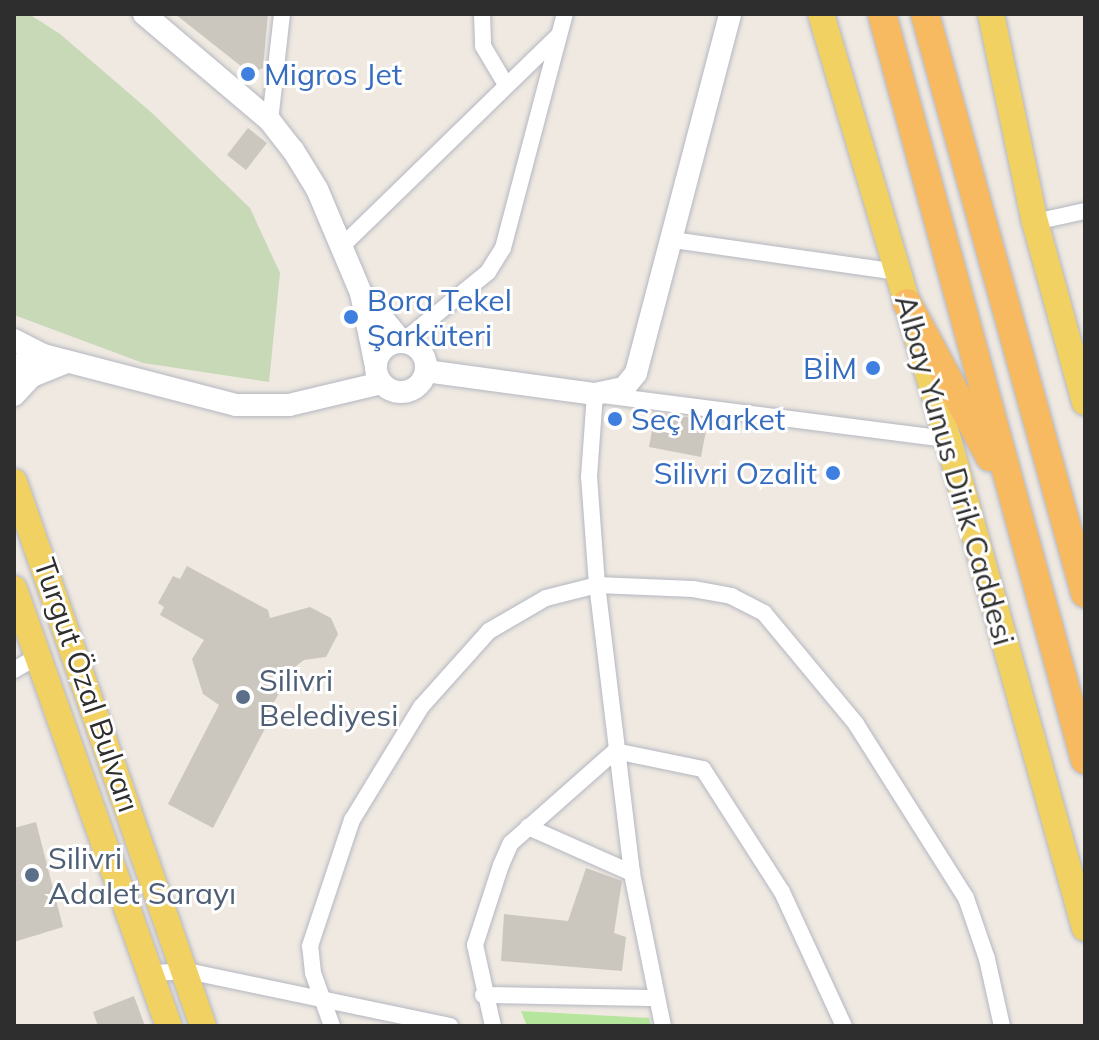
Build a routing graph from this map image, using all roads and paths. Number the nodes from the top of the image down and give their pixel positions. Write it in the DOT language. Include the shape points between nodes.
graph roads {
  1 [pos="144,14"];
  2 [pos="282,14"];
  3 [pos="482,14"];
  4 [pos="565,14"];
  5 [pos="730,14"];
  6 [pos="821,14"];
  7 [pos="882,14"];
  8 [pos="925,14"];
  9 [pos="991,14"];
  10 [pos="559,35"];
  11 [pos="505,83"];
  12 [pos="270,121"];
  13 [pos="1085,211"];
  14 [pos="1035,222"];
  15 [pos="673,240"];
  16 [pos="341,247"];
  17 [pos="897,272"];
  18 [pos="361,293"];
  19 [pos="907,303"];
  20 [pos="14,340"];
  21 [pos="402,342"];
  22 [pos="43,355"];
  23 [pos="67,362"];
  24 [pos="14,367"];
  25 [pos="426,371"];
  26 [pos="379,375"];
  27 [pos="595,394"];
  28 [pos="14,395"];
  29 [pos="1085,402"];
  30 [pos="948,439"];
  31 [pos="14,482"];
  32 [pos="1016,508"];
  33 [pos="597,585"];
  34 [pos="14,589"];
  35 [pos="1085,593"];
  36 [pos="38,656"];
  37 [pos="14,670"];
  38 [pos="615,751"];
  39 [pos="1085,760"];
  40 [pos="528,827"];
  41 [pos="632,873"];
  42 [pos="1085,928"];
  43 [pos="187,971"];
  44 [pos="152,973"];
  45 [pos="483,995"];
  46 [pos="655,998"];
  47 [pos="321,1000"];
  48 [pos="169,1026"];
  49 [pos="203,1026"];
  50 [pos="332,1026"];
  51 [pos="450,1026"];
  52 [pos="493,1026"];
  53 [pos="663,1026"];
  54 [pos="844,1026"];
  55 [pos="1002,1026"];
  1 -- 12 [label="main road"];
  2 -- 12 [label="street"];
  3 -- 11 [label="street" via="483,46"];
  4 -- 10 [label="street"];
  5 -- 15 [label="main road"];
  6 -- 17 [label="main road, Albay Yunus Dirik Caddesi"];
  7 -- 32 [label="highway"];
  8 -- 35 [label="highway"];
  9 -- 14 [label="main road"];
  10 -- 11 [label="street"];
  10 -- 21 [label="street" via="503,248 488,272"];
  11 -- 16 [label="street"];
  12 -- 16 [label="main road" via="317,189"];
  13 -- 14 [label="street"];
  14 -- 29 [label="main road"];
  15 -- 17 [label="street"];
  15 -- 27 [label="main road" via="636,373 624,388"];
  16 -- 18 [label="main road"];
  17 -- 19 [label="main road, Albay Yunus Dirik Caddesi"];
  18 -- 21 [label="main road"];
  18 -- 26 [label="main road"];
  19 -- 30 [label="main road, Albay Yunus Dirik Caddesi"];
  19 -- 32 [label="highway"];
  20 -- 22 [label="main road"];
  21 -- 25 [label="main road" via="422,355"];
  21 -- 26 [label="main road" via="387,346"];
  22 -- 23 [label="main road"];
  22 -- 24 [label="main road"];
  23 -- 26 [label="main road" via="236,405 289,405"];
  23 -- 28 [label="main road" via="32,376"];
  25 -- 26 [label="main road" via="418,385 403,392"];
  25 -- 27 [label="main road"];
  27 -- 30 [label="street"];
  27 -- 33 [label="street" via="589,477"];
  30 -- 42 [label="main road, Albay Yunus Dirik Caddesi"];
  31 -- 43 [label="main road, Turgut Özal Bulvarı"];
  32 -- 39 [label="highway"];
  33 -- 38 [label="street"];
  33 -- 47 [label="street" via="546,598 489,631 421,707 352,820 310,946"];
  33 -- 55 [label="street" via="693,589 731,596 764,613 856,724 966,898"];
  34 -- 36 [label="main road, Turgut Özal Bulvarı"];
  36 -- 37 [label="street"];
  36 -- 44 [label="main road, Turgut Özal Bulvarı"];
  38 -- 40 [label="street"];
  38 -- 41 [label="street"];
  38 -- 54 [label="street" via="703,769 782,892"];
  40 -- 41 [label="street"];
  40 -- 45 [label="street" via="511,843 501,865 475,945"];
  41 -- 46 [label="street"];
  43 -- 44 [label="street"];
  43 -- 47 [label="street"];
  43 -- 49 [label="main road, Turgut Özal Bulvarı"];
  44 -- 48 [label="main road, Turgut Özal Bulvarı"];
  45 -- 46 [label="street"];
  45 -- 52 [label="street"];
  46 -- 53 [label="street"];
  47 -- 50 [label="street"];
  47 -- 51 [label="street"];
}
